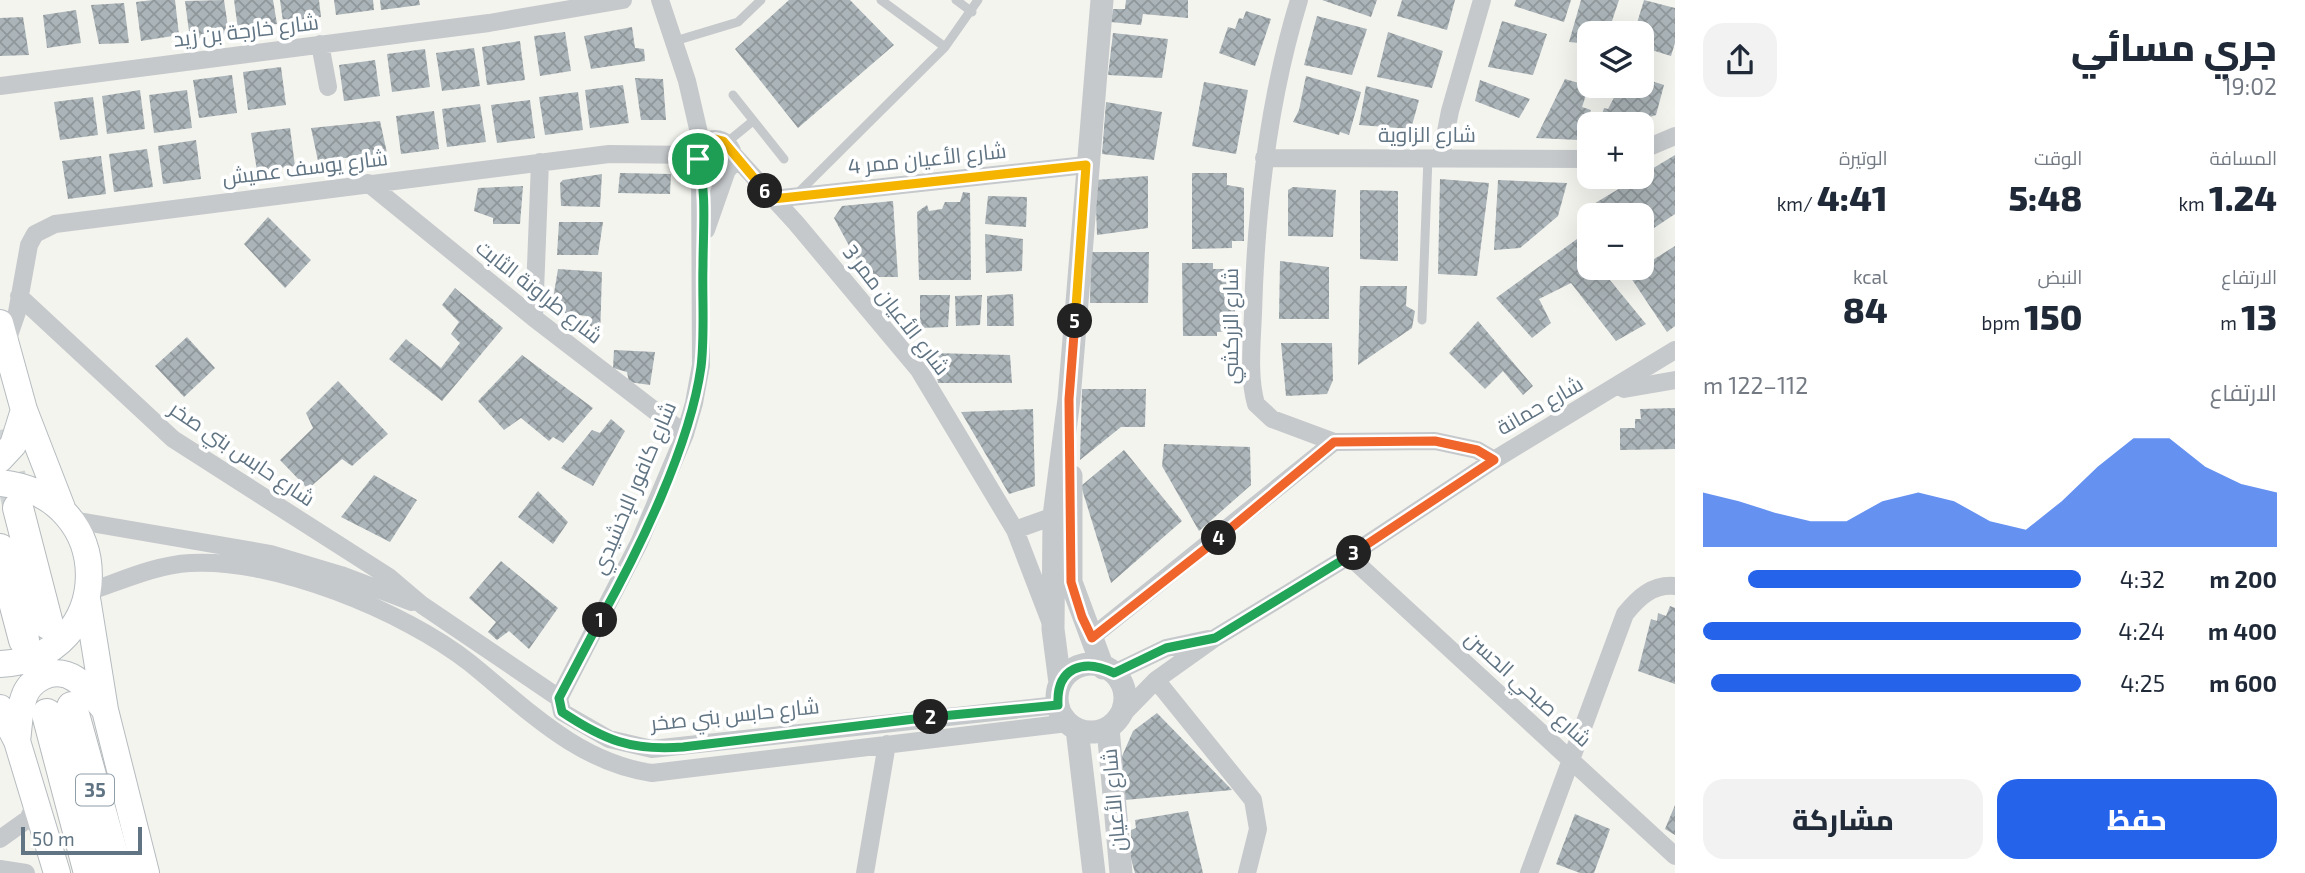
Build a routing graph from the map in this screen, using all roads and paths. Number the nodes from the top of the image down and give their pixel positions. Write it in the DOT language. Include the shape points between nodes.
graph roads {
  1 [pos="623,0"];
  2 [pos="660,0"];
  3 [pos="761,0"];
  4 [pos="881,0"];
  5 [pos="956,0"];
  6 [pos="978,0"];
  7 [pos="1102,0"];
  8 [pos="1299,0"];
  9 [pos="1482,0"];
  10 [pos="972,12"];
  11 [pos="675,41"];
  12 [pos="320,44"];
  13 [pos="945,47"];
  14 [pos="0,86"];
  15 [pos="328,87"];
  16 [pos="733,95"];
  17 [pos="753,121"];
  18 [pos="1675,136"];
  19 [pos="1654,145"];
  20 [pos="716,155"];
  21 [pos="1435,157"];
  22 [pos="1264,158"];
  23 [pos="784,159"];
  24 [pos="1577,159"];
  25 [pos="540,162"];
  26 [pos="1086,165"];
  27 [pos="368,183"];
  28 [pos="797,195"];
  29 [pos="773,199"];
  30 [pos="703,240"];
  31 [pos="19,296"];
  32 [pos="534,318"];
  33 [pos="1422,320"];
  34 [pos="3,334"];
  35 [pos="1671,358"];
  36 [pos="1675,380"];
  37 [pos="1607,393"];
  38 [pos="1069,399"];
  39 [pos="24,410"];
  40 [pos="685,434"];
  41 [pos="1334,442"];
  42 [pos="0,459"];
  43 [pos="1494,460"];
  44 [pos="0,483"];
  45 [pos="18,508"];
  46 [pos="67,514"];
  47 [pos="1054,516"];
  48 [pos="1015,530"];
  49 [pos="0,550"];
  50 [pos="1349,556"];
  51 [pos="1675,586"];
  52 [pos="87,595"];
  53 [pos="422,605"];
  54 [pos="1053,629"];
  55 [pos="1092,638"];
  56 [pos="1215,638"];
  57 [pos="0,664"];
  58 [pos="1109,671"];
  59 [pos="1157,680"];
  60 [pos="559,698"];
  61 [pos="0,708"];
  62 [pos="105,710"];
  63 [pos="1066,710"];
  64 [pos="1113,723"];
  65 [pos="18,741"];
  66 [pos="887,744"];
  67 [pos="1570,757"];
  68 [pos="36,803"];
  69 [pos="0,839"];
  70 [pos="1675,856"];
  71 [pos="0,869"];
  72 [pos="26,873"];
  73 [pos="57,873"];
  74 [pos="89,873"];
  75 [pos="118,873"];
  76 [pos="146,873"];
  77 [pos="865,873"];
  78 [pos="1094,873"];
  79 [pos="1121,873"];
  80 [pos="1247,873"];
  81 [pos="1529,873"];
  1 -- 12 [label="street, شارع خارجة بن زيد" via="489,23"];
  2 -- 11 [label="street, شارع كافور الإخشيدي"];
  3 -- 11 [label="lane" via="738,22"];
  4 -- 13 [label="lane"];
  5 -- 10 [label="lane"];
  6 -- 10 [label="lane"];
  7 -- 26 [label="street"];
  8 -- 22 [label="street, شارع الزركشي"];
  9 -- 21 [label="street"];
  10 -- 13 [label="lane"];
  11 -- 20 [label="street, شارع كافور الإخشيدي"];
  12 -- 14 [label="street, شارع خارجة بن زيد"];
  12 -- 15 [label="street"];
  13 -- 28 [label="lane"];
  16 -- 17 [label="lane"];
  17 -- 20 [label="lane"];
  17 -- 23 [label="lane"];
  18 -- 19 [label="street"];
  20 -- 25 [label="street, شارع يوسف عميش" via="609,154"];
  20 -- 29 [label="street, شارع الأعيان ممر 3"];
  20 -- 30 [label="street, شارع كافور الإخشيدي"];
  20 -- 30 [label="street, شارع كافور الإخشيدي"];
  21 -- 22 [label="street, شارع الزاوية"];
  21 -- 24 [label="street, شارع الزاوية"];
  21 -- 33 [label="lane"];
  22 -- 41 [label="street, شارع الزركشي" via="1254,256 1254,397 1272,419"];
  25 -- 27 [label="street, شارع يوسف عميش"];
  25 -- 32 [label="street"];
  26 -- 28 [label="street, شارع الأعيان ممر 4"];
  26 -- 38 [label="street"];
  27 -- 31 [label="street, شارع يوسف عميش" via="55,224 35,234 29,244"];
  27 -- 32 [label="street, شارع طراونة الثابت"];
  28 -- 29 [label="street, شارع الأعيان ممر 4"];
  29 -- 48 [label="street, شارع الأعيان ممر 3" via="919,370"];
  30 -- 40 [label="street, شارع كافور الإخشيدي" via="701,365"];
  31 -- 34 [label="street, شارع يوسف عميش"];
  31 -- 53 [label="street, شارع حابس بني صخر" via="173,439 389,577"];
  32 -- 40 [label="street, شارع طراونة الثابت"];
  34 -- 39 [label="main road"];
  35 -- 37 [label="street, شارع حمانة"];
  36 -- 37 [label="street"];
  37 -- 43 [label="street, شارع حمانة"];
  38 -- 47 [label="street, شارع الأعيان"];
  38 -- 55 [label="street" via="1071,582"];
  39 -- 42 [label="main road" via="13,445"];
  39 -- 46 [label="main road"];
  40 -- 60 [label="street, شارع كافور الإخشيدي" via="639,543"];
  41 -- 43 [label="street, شارع الزركشي" via="1435,441 1477,450"];
  41 -- 55 [label="street"];
  43 -- 50 [label="street, شارع حمانة"];
  44 -- 46 [label="main road" via="33,489"];
  45 -- 49 [label="highway" via="36,632"];
  46 -- 52 [label="main road" via="88,555"];
  46 -- 53 [label="street, شارع حابس بني صخر" via="282,557"];
  47 -- 48 [label="street"];
  47 -- 54 [label="street, شارع الأعيان"];
  48 -- 54 [label="street, شارع الأعيان ممر 3"];
  50 -- 56 [label="street, شارع حمانة"];
  50 -- 67 [label="street, شارع صبحي الحسن"];
  51 -- 67 [label="street" via="1645,593 1625,614"];
  52 -- 57 [label="main road" via="73,625 52,647 34,657"];
  52 -- 62 [label="main road"];
  52 -- 66 [label="street" via="150,570 189,563 257,570 310,584 371,606 443,643 551,730 601,760 628,769 676,772"];
  53 -- 60 [label="street, شارع حابس بني صخر"];
  54 -- 63 [label="street, شارع الأعيان"];
  55 -- 58 [label="street"];
  56 -- 58 [label="street, شارع حمانة" via="1166,648"];
  56 -- 59 [label="street, شارع حمانة"];
  58 -- 63 [label="street" via="1084,665 1074,669"];
  58 -- 64 [label="street" via="1124,690 1125,700"];
  59 -- 64 [label="street, شارع حمانة"];
  59 -- 80 [label="street" via="1253,800 1258,829"];
  60 -- 63 [label="street, شارع حابس بني صخر" via="562,712 585,727 629,746 652,749"];
  61 -- 65 [label="main road"];
  62 -- 65 [label="main road" via="75,678 50,674 34,682 24,697"];
  62 -- 76 [label="main road"];
  63 -- 64 [label="street" via="1087,732"];
  63 -- 66 [label="street"];
  63 -- 78 [label="street, شارع الأعيان"];
  64 -- 79 [label="street, شارع الأعيان"];
  65 -- 68 [label="main road"];
  66 -- 77 [label="street"];
  67 -- 70 [label="street, شارع صبحي الحسن"];
  67 -- 81 [label="street"];
  68 -- 69 [label="street" via="28,819"];
  68 -- 73 [label="main road"];
  71 -- 72 [label="street"];
  74 -- 75 [label="highway, 35" via="59,710"];
}
